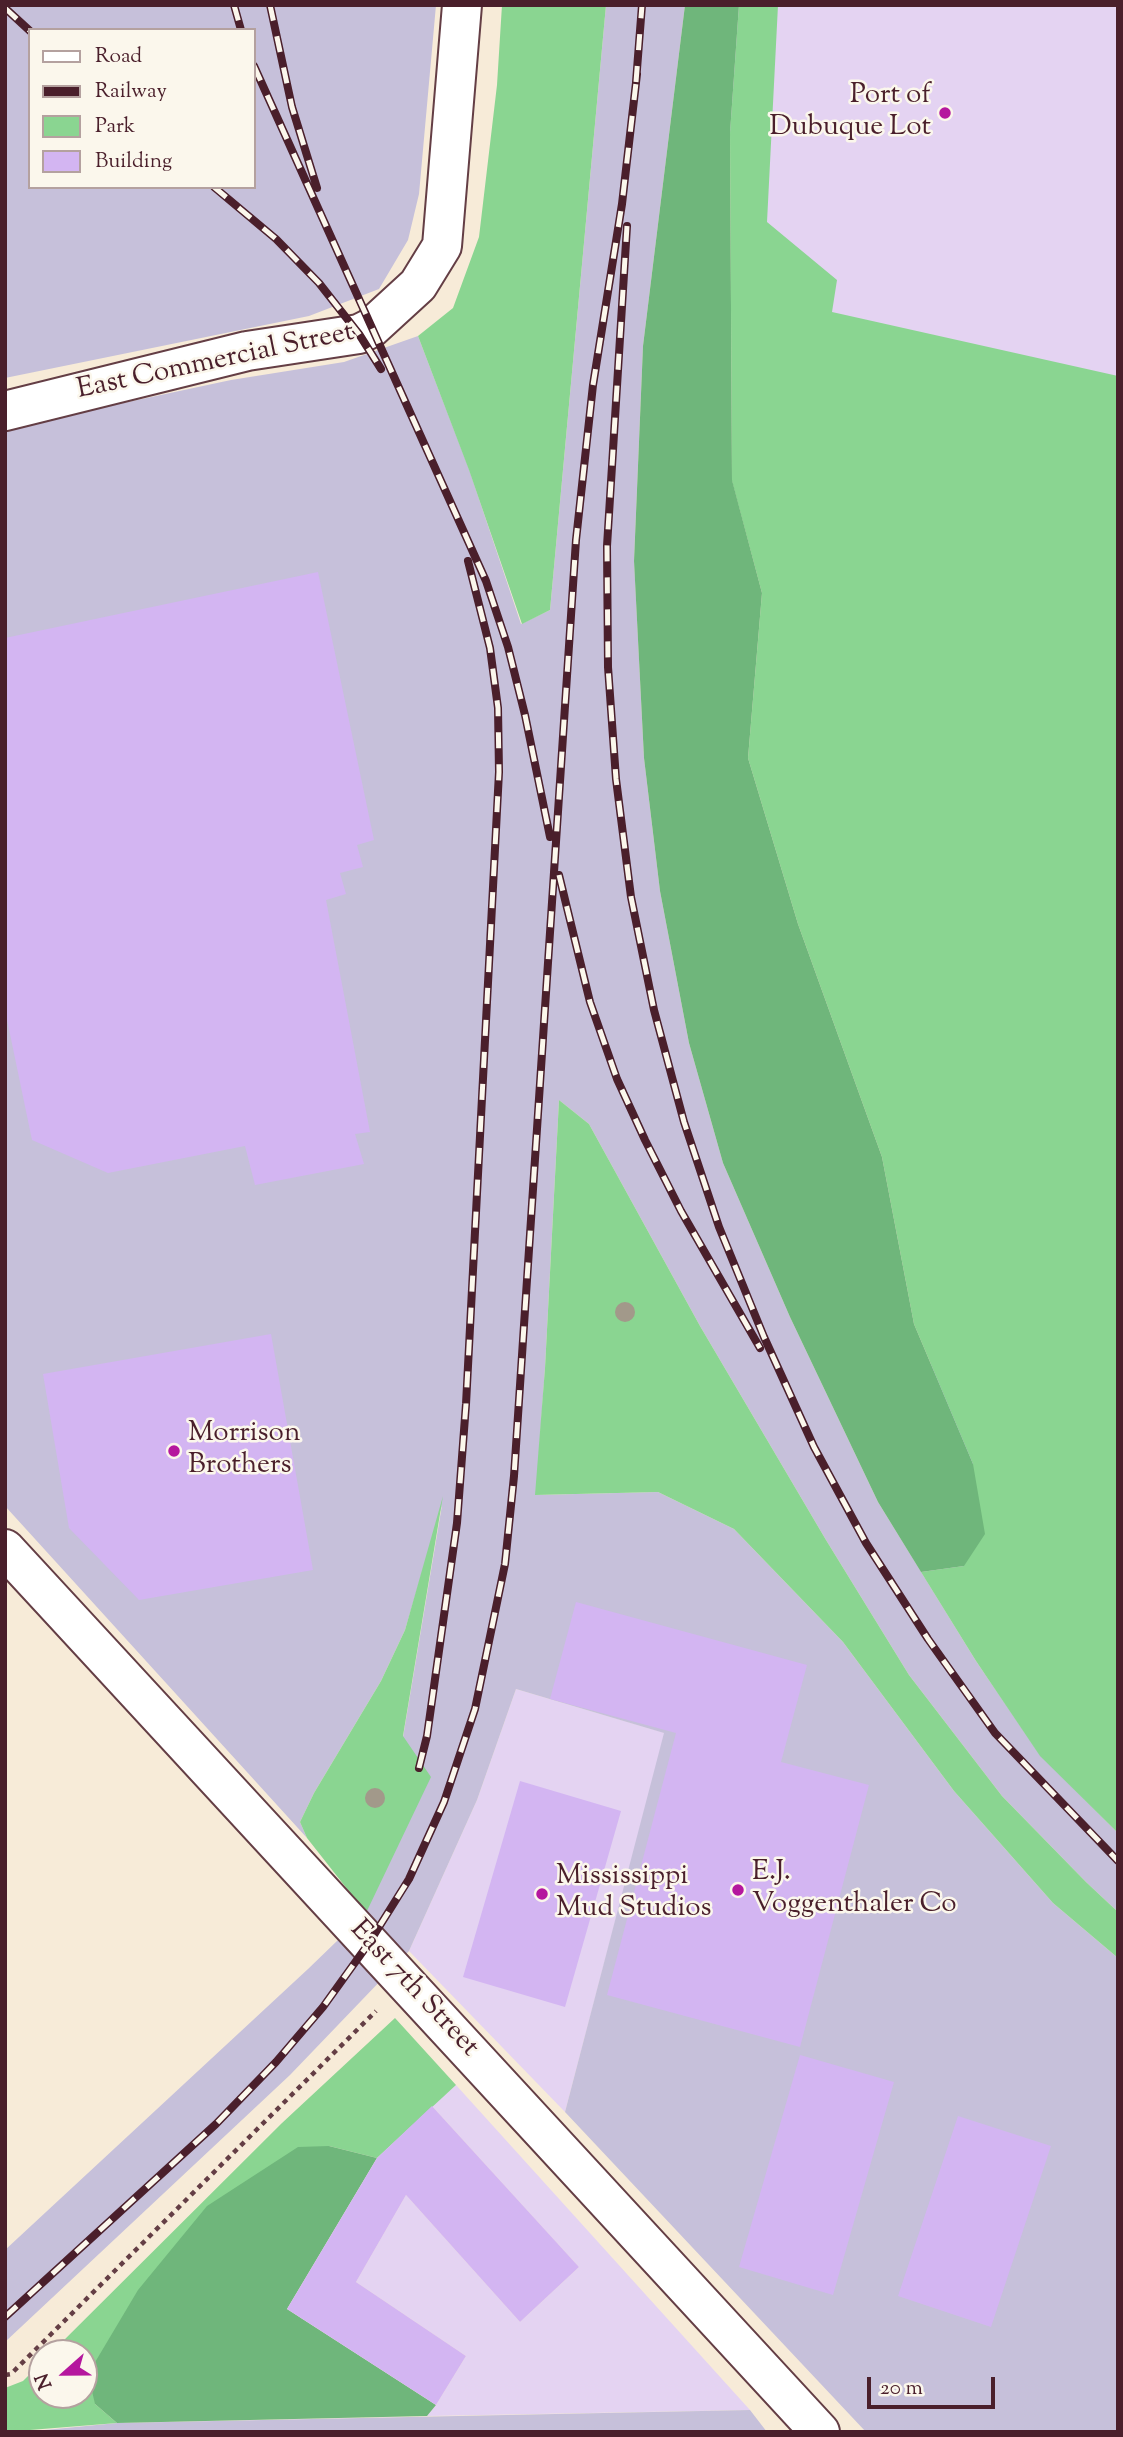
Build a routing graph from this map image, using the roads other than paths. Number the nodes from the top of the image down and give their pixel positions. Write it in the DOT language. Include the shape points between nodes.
graph roads {
  1 [pos="462,5"];
  2 [pos="5,411"];
  3 [pos="5,1549"];
  4 [pos="820,2432"];
  1 -- 2 [label="street, East Commercial Street" via="442,246 418,285 371,328 359,334 247,351"];
  3 -- 4 [label="street, East 7th Street"];
}
